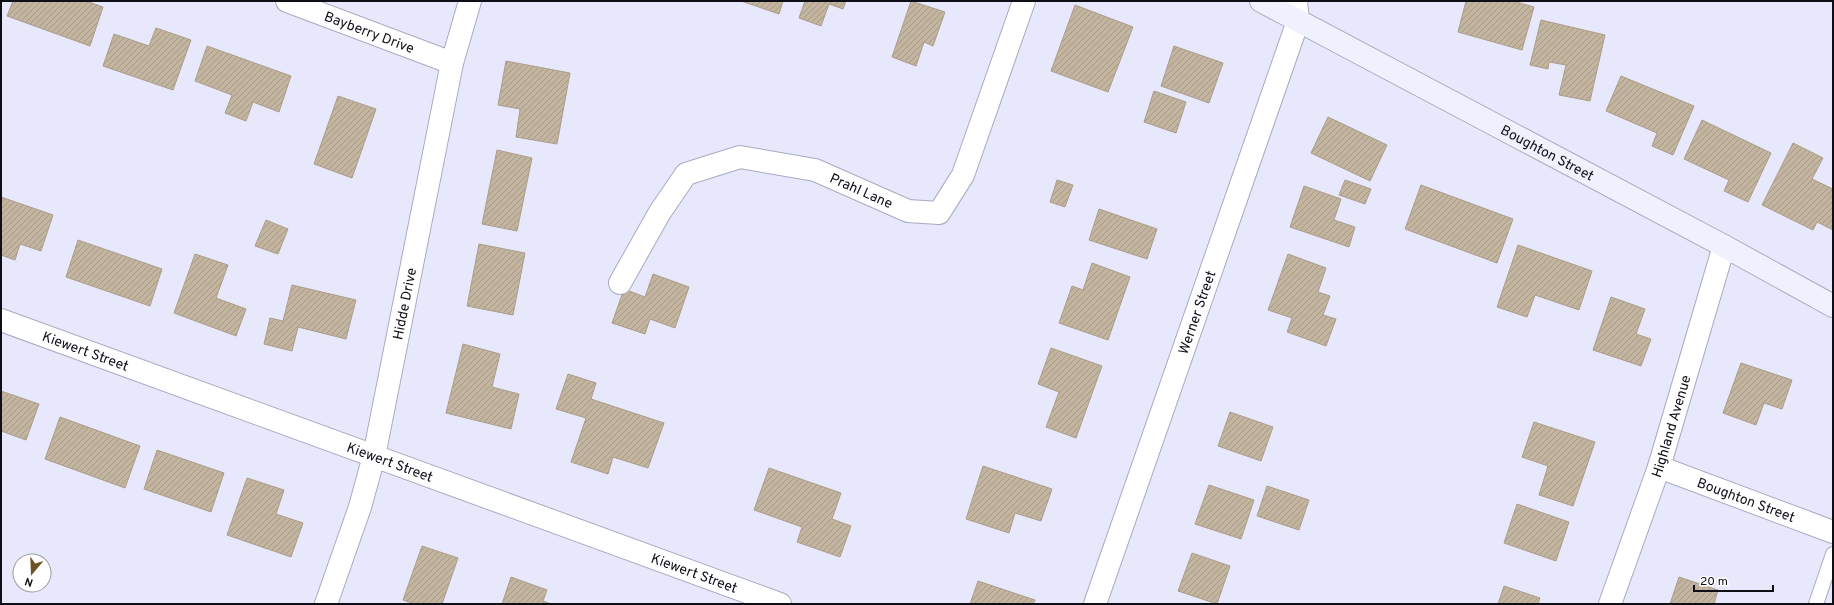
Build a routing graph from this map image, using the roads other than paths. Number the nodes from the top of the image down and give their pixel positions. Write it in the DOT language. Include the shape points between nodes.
graph roads {
  1 [pos="287,1"];
  2 [pos="470,1"];
  3 [pos="1024,1"];
  4 [pos="1262,1"];
  5 [pos="1297,11"];
  6 [pos="452,63"];
  7 [pos="1724,246"];
  8 [pos="620,283"];
  9 [pos="1833,306"];
  10 [pos="1,320"];
  11 [pos="374,456"];
  12 [pos="1659,467"];
  13 [pos="1833,532"];
  14 [pos="1833,554"];
  15 [pos="326,604"];
  16 [pos="780,604"];
  17 [pos="1095,604"];
  18 [pos="1610,604"];
  19 [pos="1816,604"];
  1 -- 6 [label="street, Bayberry Drive"];
  2 -- 6 [label="street, Hidde Drive"];
  3 -- 8 [label="street, Prahl Lane" via="963,175 939,213 908,211 815,170 740,157 686,174 660,212"];
  4 -- 5 [label="street, Boughton Street"];
  5 -- 7 [label="street, Boughton Street"];
  5 -- 17 [label="street, Werner Street"];
  6 -- 11 [label="street, Hidde Drive"];
  7 -- 9 [label="street, Boughton Street"];
  7 -- 12 [label="street, Highland Avenue"];
  10 -- 11 [label="street, Kiewert Street"];
  11 -- 15 [label="street, Hidde Drive" via="360,507"];
  11 -- 16 [label="street, Kiewert Street"];
  12 -- 13 [label="street, Boughton Street"];
  12 -- 18 [label="street, Highland Avenue"];
  14 -- 19 [label="lane"];
}
